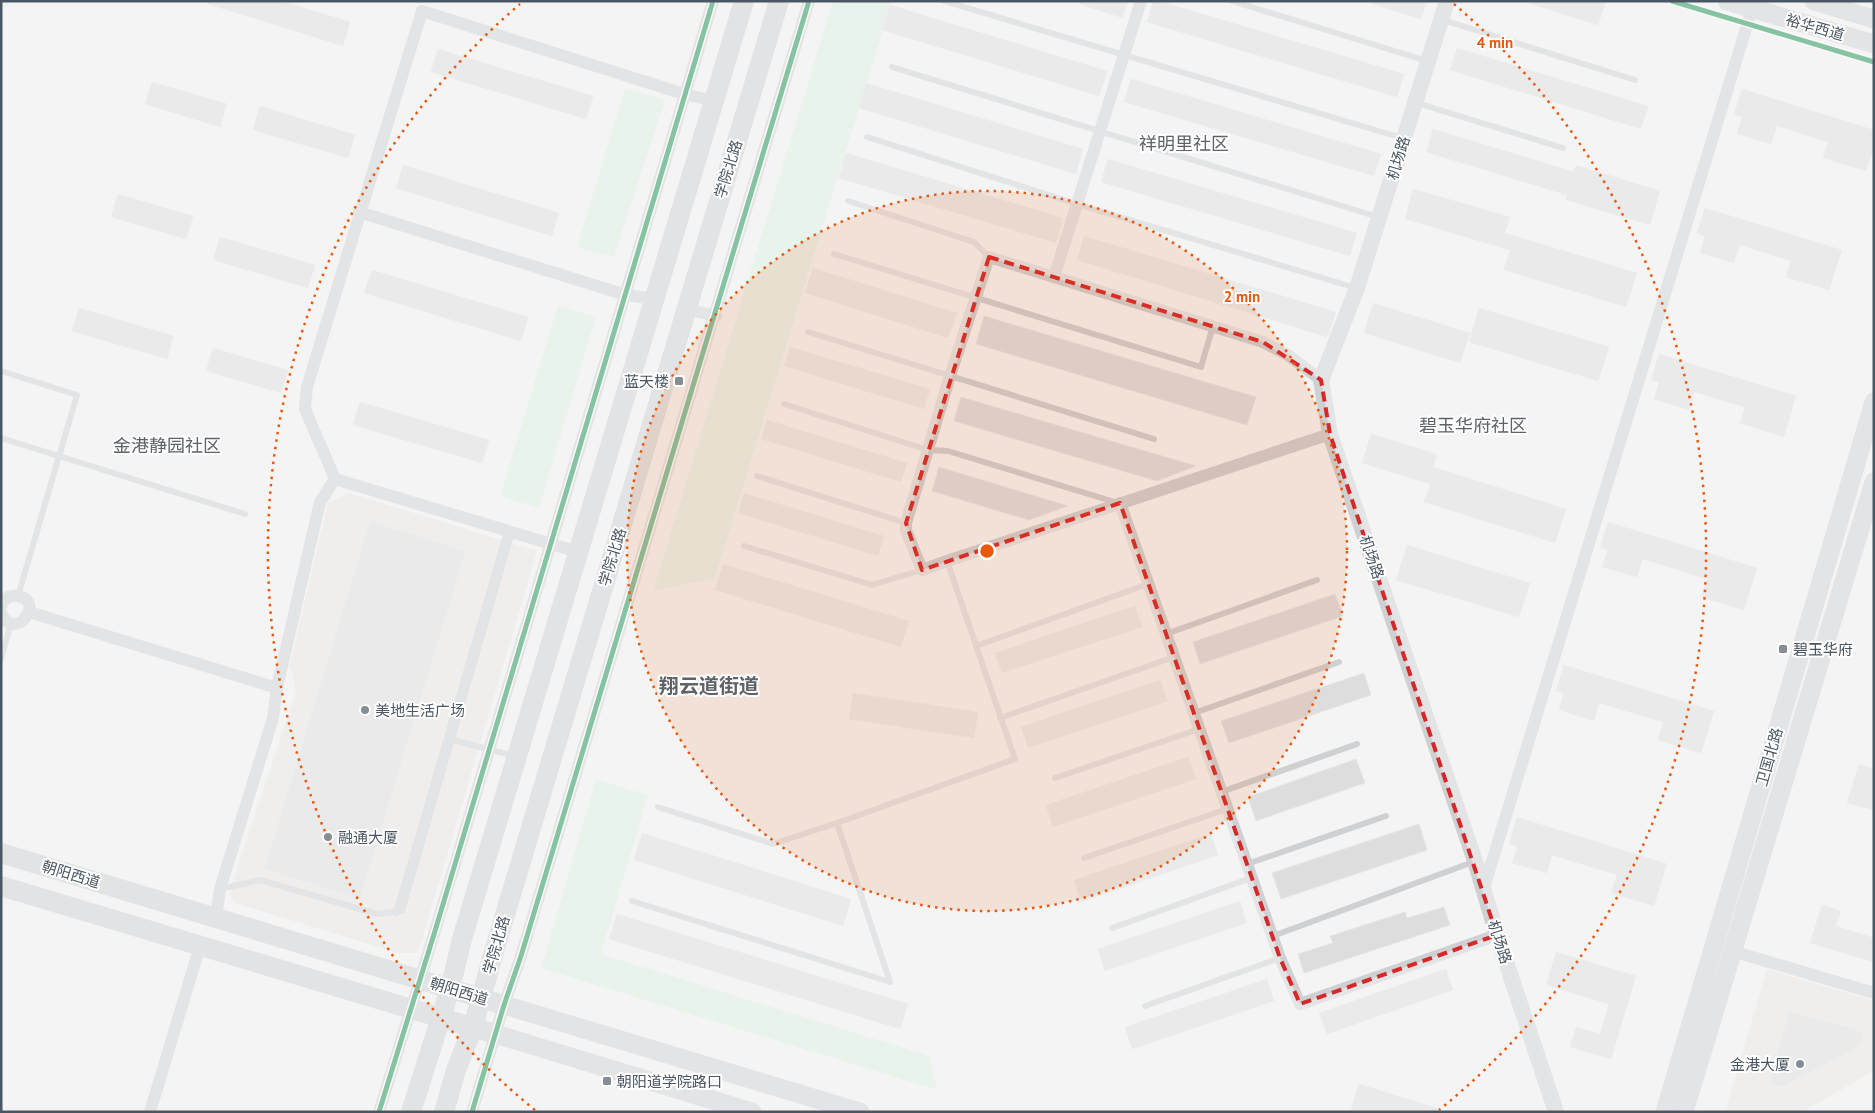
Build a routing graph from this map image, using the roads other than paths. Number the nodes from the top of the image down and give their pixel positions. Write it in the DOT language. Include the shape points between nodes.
graph roads {
  1 [pos="713,1"];
  2 [pos="744,1"];
  3 [pos="779,1"];
  4 [pos="809,1"];
  5 [pos="944,1"];
  6 [pos="1141,1"];
  7 [pos="1232,1"];
  8 [pos="1447,1"];
  9 [pos="1728,1"];
  10 [pos="1814,1"];
  11 [pos="1752,9"];
  12 [pos="1442,19"];
  13 [pos="1874,19"];
  14 [pos="1874,44"];
  15 [pos="1124,56"];
  16 [pos="1428,61"];
  17 [pos="892,67"];
  18 [pos="1635,80"];
  19 [pos="684,94"];
  20 [pos="714,101"];
  21 [pos="1416,102"];
  22 [pos="1100,131"];
  23 [pos="867,137"];
  24 [pos="1404,139"];
  25 [pos="1563,148"];
  26 [pos="848,201"];
  27 [pos="1077,204"];
  28 [pos="359,212"];
  29 [pos="1380,217"];
  30 [pos="834,254"];
  31 [pos="989,257"];
  32 [pos="1054,277"];
  33 [pos="1357,288"];
  34 [pos="626,295"];
  35 [pos="975,297"];
  36 [pos="654,299"];
  37 [pos="686,309"];
  38 [pos="716,316"];
  39 [pos="1213,326"];
  40 [pos="808,332"];
  41 [pos="1,371"];
  42 [pos="950,376"];
  43 [pos="1321,380"];
  44 [pos="1874,402"];
  45 [pos="784,404"];
  46 [pos="1330,434"];
  47 [pos="1,438"];
  48 [pos="1154,439"];
  49 [pos="928,450"];
  50 [pos="60,456"];
  51 [pos="757,476"];
  52 [pos="335,479"];
  53 [pos="1874,482"];
  54 [pos="1120,503"];
  55 [pos="245,514"];
  56 [pos="906,523"];
  57 [pos="509,532"];
  58 [pos="551,544"];
  59 [pos="744,546"];
  60 [pos="578,552"];
  61 [pos="947,561"];
  62 [pos="922,570"];
  63 [pos="1317,580"];
  64 [pos="1148,584"];
  65 [pos="18,596"];
  66 [pos="1,606"];
  67 [pos="29,612"];
  68 [pos="1,613"];
  69 [pos="11,623"];
  70 [pos="1166,634"];
  71 [pos="976,646"];
  72 [pos="1174,656"];
  73 [pos="1,659"];
  74 [pos="1339,662"];
  75 [pos="277,688"];
  76 [pos="1194,714"];
  77 [pos="1000,718"];
  78 [pos="1199,729"];
  79 [pos="450,739"];
  80 [pos="1358,744"];
  81 [pos="489,750"];
  82 [pos="517,757"];
  83 [pos="1055,778"];
  84 [pos="1221,792"];
  85 [pos="658,806"];
  86 [pos="1227,809"];
  87 [pos="1386,816"];
  88 [pos="836,823"];
  89 [pos="1,853"];
  90 [pos="1084,858"];
  91 [pos="1475,861"];
  92 [pos="1247,864"];
  93 [pos="1252,878"];
  94 [pos="1,886"];
  95 [pos="220,889"];
  96 [pos="1484,891"];
  97 [pos="632,901"];
  98 [pos="216,918"];
  99 [pos="1112,928"];
  100 [pos="1497,935"];
  101 [pos="1273,936"];
  102 [pos="203,947"];
  103 [pos="1732,951"];
  104 [pos="1280,958"];
  105 [pos="420,979"];
  106 [pos="450,988"];
  107 [pos="1874,993"];
  108 [pos="481,998"];
  109 [pos="504,1005"];
  110 [pos="1145,1006"];
  111 [pos="410,1009"];
  112 [pos="440,1018"];
  113 [pos="472,1027"];
  114 [pos="495,1034"];
  115 [pos="150,1112"];
  116 [pos="158,1112"];
  117 [pos="379,1112"];
  118 [pos="411,1112"];
  119 [pos="444,1112"];
  120 [pos="472,1112"];
  121 [pos="752,1112"];
  122 [pos="860,1112"];
  123 [pos="1556,1112"];
  124 [pos="1665,1112"];
  125 [pos="1684,1112"];
  1 -- 19 [label="street"];
  2 -- 20 [label="main road"];
  3 -- 37 [label="main road, 学院北路"];
  4 -- 38 [label="street"];
  5 -- 15 [label="lane"];
  6 -- 15 [label="street"];
  7 -- 16 [label="lane"];
  8 -- 12 [label="street, 机场路"];
  9 -- 11 [label="main road, 裕华西道"];
  10 -- 13 [label="main road, 裕华西道"];
  11 -- 14 [label="main road, 裕华西道"];
  11 -- 96 [label="street"];
  12 -- 16 [label="street, 机场路"];
  12 -- 18 [label="lane"];
  15 -- 22 [label="street"];
  15 -- 24 [label="lane"];
  16 -- 21 [label="street, 机场路"];
  17 -- 22 [label="lane"];
  19 -- 20 [label="street"];
  19 -- 28 [label="street" via="422,12"];
  19 -- 34 [label="street"];
  20 -- 36 [label="main road"];
  21 -- 24 [label="street, 机场路"];
  21 -- 25 [label="lane"];
  22 -- 27 [label="street"];
  22 -- 29 [label="lane"];
  23 -- 27 [label="lane"];
  24 -- 29 [label="street, 机场路"];
  26 -- 31 [label="lane" via="974,242"];
  27 -- 32 [label="street"];
  27 -- 33 [label="lane"];
  28 -- 34 [label="street"];
  28 -- 52 [label="street" via="307,387 305,409"];
  29 -- 33 [label="street, 机场路"];
  30 -- 35 [label="lane"];
  31 -- 32 [label="street"];
  31 -- 35 [label="street"];
  32 -- 39 [label="street"];
  33 -- 43 [label="street, 机场路"];
  34 -- 36 [label="street"];
  34 -- 58 [label="street"];
  35 -- 39 [label="lane" via="1201,367"];
  35 -- 42 [label="street"];
  36 -- 37 [label="main road"];
  36 -- 60 [label="main road"];
  37 -- 38 [label="street"];
  37 -- 108 [label="main road, 学院北路"];
  38 -- 109 [label="street"];
  39 -- 43 [label="street" via="1263,342 1288,355"];
  40 -- 42 [label="lane"];
  41 -- 50 [label="lane" via="77,395"];
  42 -- 48 [label="lane"];
  42 -- 49 [label="street"];
  43 -- 46 [label="street, 机场路"];
  44 -- 124 [label="main road, 卫国北路"];
  45 -- 49 [label="lane"];
  46 -- 54 [label="street"];
  46 -- 91 [label="street, 机场路"];
  47 -- 50 [label="lane"];
  49 -- 54 [label="lane" via="948,451"];
  49 -- 56 [label="street"];
  50 -- 55 [label="lane"];
  50 -- 65 [label="lane"];
  51 -- 56 [label="lane"];
  52 -- 57 [label="street"];
  52 -- 75 [label="street" via="320,502"];
  53 -- 103 [label="main road, 卫国北路"];
  54 -- 61 [label="street"];
  54 -- 64 [label="street"];
  56 -- 62 [label="street"];
  57 -- 58 [label="street"];
  57 -- 79 [label="lane"];
  58 -- 60 [label="street"];
  58 -- 81 [label="street"];
  59 -- 62 [label="lane" via="872,586"];
  60 -- 82 [label="main road"];
  61 -- 62 [label="street"];
  61 -- 71 [label="lane"];
  63 -- 70 [label="lane"];
  64 -- 70 [label="street"];
  64 -- 71 [label="lane"];
  65 -- 66 [label="street" via="9,596"];
  65 -- 67 [label="street" via="26,600"];
  67 -- 69 [label="street" via="24,620"];
  67 -- 75 [label="street"];
  68 -- 69 [label="street"];
  69 -- 73 [label="lane"];
  70 -- 72 [label="street"];
  71 -- 77 [label="lane"];
  72 -- 76 [label="street"];
  72 -- 77 [label="lane"];
  74 -- 76 [label="lane"];
  75 -- 95 [label="street" via="274,718"];
  76 -- 78 [label="street"];
  77 -- 88 [label="lane" via="1014,759"];
  78 -- 83 [label="lane"];
  78 -- 84 [label="street"];
  79 -- 81 [label="lane"];
  79 -- 95 [label="lane" via="396,913 377,914 260,880"];
  80 -- 84 [label="lane"];
  81 -- 82 [label="lane"];
  81 -- 105 [label="street"];
  82 -- 106 [label="main road"];
  84 -- 86 [label="street"];
  85 -- 88 [label="lane" via="773,844"];
  86 -- 90 [label="lane"];
  86 -- 92 [label="street"];
  87 -- 92 [label="lane"];
  88 -- 97 [label="lane" via="890,982"];
  89 -- 98 [label="main road, 朝阳西道"];
  91 -- 96 [label="street, 机场路"];
  91 -- 101 [label="lane"];
  92 -- 93 [label="street"];
  93 -- 99 [label="lane"];
  93 -- 101 [label="street"];
  94 -- 102 [label="main road, 朝阳西道"];
  95 -- 98 [label="street"];
  96 -- 100 [label="street, 机场路"];
  98 -- 105 [label="main road, 朝阳西道"];
  100 -- 104 [label="street" via="1300,1004"];
  100 -- 123 [label="street, 机场路"];
  101 -- 104 [label="street"];
  102 -- 111 [label="main road, 朝阳西道"];
  102 -- 115 [label="street"];
  102 -- 116 [label="street"];
  103 -- 107 [label="street"];
  103 -- 125 [label="main road, 卫国北路"];
  104 -- 110 [label="lane"];
  105 -- 106 [label="main road, 朝阳西道"];
  105 -- 111 [label="street"];
  106 -- 108 [label="main road, 朝阳西道"];
  106 -- 112 [label="main road"];
  108 -- 109 [label="main road, 朝阳西道"];
  108 -- 113 [label="main road, 学院北路"];
  109 -- 114 [label="street"];
  109 -- 122 [label="main road, 朝阳西道"];
  111 -- 112 [label="main road, 朝阳西道"];
  111 -- 117 [label="street"];
  112 -- 113 [label="main road, 朝阳西道"];
  112 -- 118 [label="main road"];
  113 -- 114 [label="main road, 朝阳西道"];
  113 -- 119 [label="main road, 学院北路"];
  114 -- 120 [label="street"];
  114 -- 121 [label="main road, 朝阳西道"];
}
